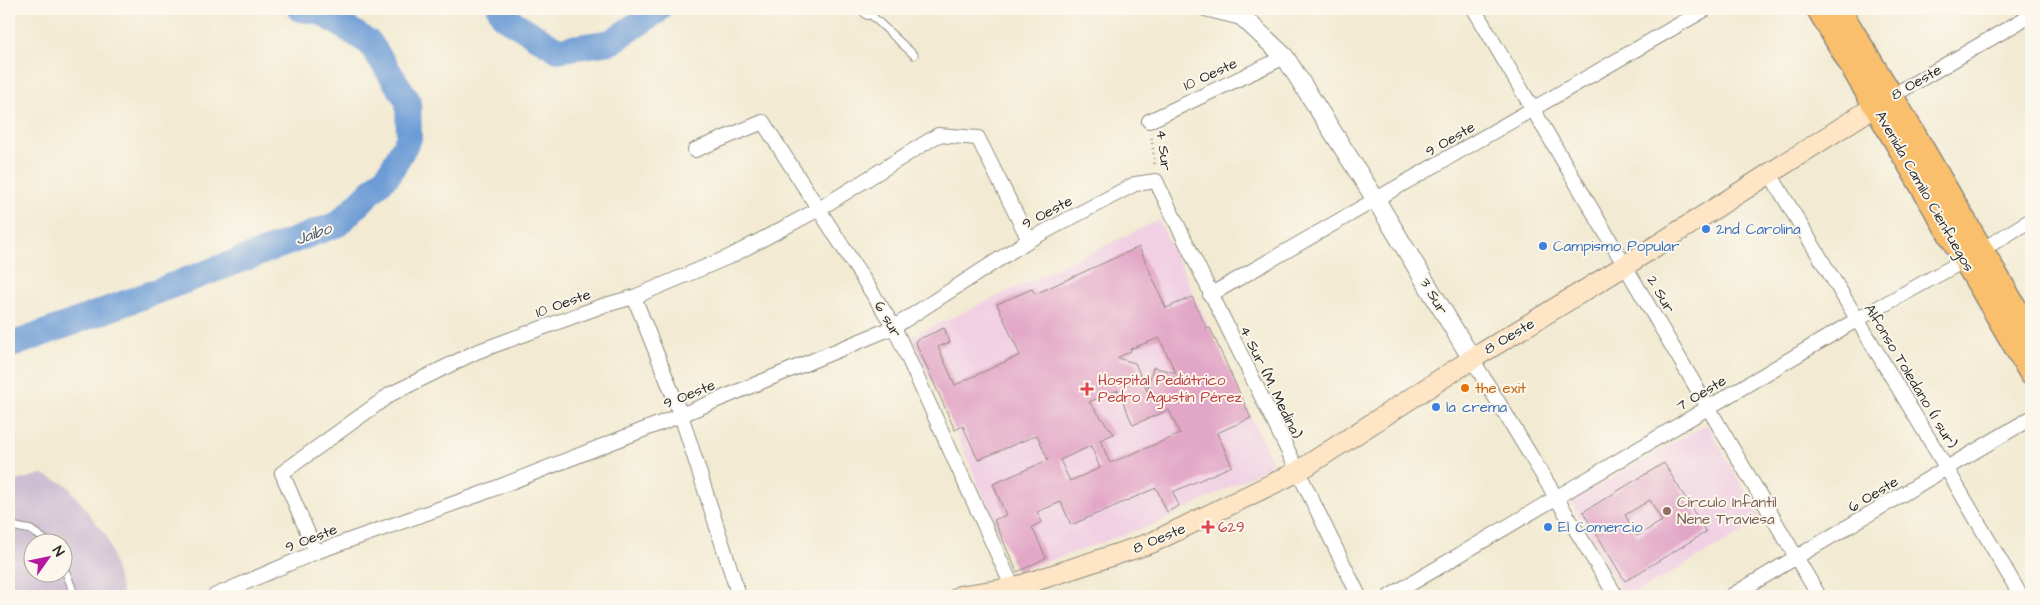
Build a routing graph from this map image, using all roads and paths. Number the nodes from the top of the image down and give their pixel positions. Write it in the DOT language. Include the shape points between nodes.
graph roads {
  1 [pos="1205,9"];
  2 [pos="1474,9"];
  3 [pos="1706,9"];
  4 [pos="1818,9"];
  5 [pos="1838,9"];
  6 [pos="868,10"];
  7 [pos="1239,14"];
  8 [pos="2031,15"];
  9 [pos="914,55"];
  10 [pos="1285,56"];
  11 [pos="1884,101"];
  12 [pos="1534,109"];
  13 [pos="1149,121"];
  14 [pos="695,150"];
  15 [pos="1770,174"];
  16 [pos="1156,181"];
  17 [pos="1376,200"];
  18 [pos="819,209"];
  19 [pos="2031,220"];
  20 [pos="1029,240"];
  21 [pos="1973,255"];
  22 [pos="1626,265"];
  23 [pos="1210,295"];
  24 [pos="634,297"];
  25 [pos="1858,319"];
  26 [pos="894,327"];
  27 [pos="2031,334"];
  28 [pos="1472,359"];
  29 [pos="2031,374"];
  30 [pos="1709,407"];
  31 [pos="681,416"];
  32 [pos="2031,418"];
  33 [pos="1947,469"];
  34 [pos="1297,472"];
  35 [pos="1557,497"];
  36 [pos="12,526"];
  37 [pos="34,532"];
  38 [pos="316,552"];
  39 [pos="1797,558"];
  40 [pos="69,582"];
  41 [pos="1015,592"];
  42 [pos="74,596"];
  43 [pos="214,596"];
  44 [pos="739,596"];
  45 [pos="960,596"];
  46 [pos="1359,596"];
  47 [pos="1390,596"];
  48 [pos="1616,596"];
  49 [pos="1731,596"];
  50 [pos="1819,596"];
  51 [pos="2021,596"];
  1 -- 7 [label="street"];
  2 -- 12 [label="street, 2 Sur"];
  3 -- 12 [label="street, 9 Oeste"];
  4 -- 11 [label="main road, Avenida Camilo Cienfuegos"];
  5 -- 11 [label="main road, Avenida Camilo Cienfuegos"];
  6 -- 9 [label="lane"];
  7 -- 10 [label="street, 3 Sur"];
  8 -- 11 [label="street, 8 Oeste"];
  10 -- 13 [label="street, 10 Oeste"];
  10 -- 17 [label="street, 3 Sur"];
  11 -- 15 [label="main road, 8 Oeste"];
  11 -- 21 [label="main road, Avenida Camilo Cienfuegos"];
  12 -- 17 [label="street, 9 Oeste"];
  12 -- 22 [label="street, 2 Sur"];
  13 -- 16 [label="path, 4 Sur"];
  14 -- 18 [label="street, 6 sur" via="763,122"];
  15 -- 22 [label="main road, 8 Oeste"];
  15 -- 25 [label="street, Alfonso Toledano (1 sur)"];
  16 -- 20 [label="street, 9 Oeste" via="1135,184"];
  16 -- 23 [label="street, 4 Sur (M. Medina)"];
  17 -- 23 [label="street, 9 Oeste"];
  17 -- 28 [label="street, 3 Sur"];
  18 -- 20 [label="street, 10 Oeste" via="938,135 978,138"];
  18 -- 24 [label="street, 10 Oeste" via="731,256"];
  18 -- 26 [label="street, 6 sur"];
  19 -- 21 [label="street, 7 Oeste"];
  20 -- 26 [label="street, 9 Oeste"];
  21 -- 25 [label="street, 7 Oeste"];
  21 -- 27 [label="main road, Avenida Camilo Cienfuegos"];
  21 -- 29 [label="main road, Avenida Camilo Cienfuegos"];
  22 -- 28 [label="main road, 8 Oeste"];
  22 -- 30 [label="street, 2 Sur"];
  23 -- 34 [label="street, 4 Sur (M. Medina)"];
  24 -- 31 [label="street"];
  24 -- 38 [label="street, 10 Oeste" via="476,352 390,394 282,473"];
  25 -- 30 [label="street, 7 Oeste"];
  25 -- 33 [label="street, Alfonso Toledano (1 sur)"];
  26 -- 31 [label="street, 9 Oeste"];
  26 -- 41 [label="street, 6 sur"];
  28 -- 34 [label="main road, 8 Oeste"];
  28 -- 35 [label="street, 3 Sur"];
  30 -- 35 [label="street, 7 Oeste"];
  30 -- 39 [label="street, 2 Sur"];
  31 -- 38 [label="street, 9 Oeste" via="478,496"];
  31 -- 44 [label="street"];
  32 -- 33 [label="street, 6 Oeste"];
  33 -- 39 [label="street, 6 Oeste"];
  33 -- 51 [label="street, Alfonso Toledano (1 sur)"];
  34 -- 41 [label="main road, 8 Oeste" via="1152,543"];
  34 -- 46 [label="street, 4 Sur (M. Medina)"];
  35 -- 47 [label="street, 7 Oeste"];
  35 -- 48 [label="street, 3 Sur"];
  36 -- 37 [label="lane"];
  38 -- 43 [label="street, 9 Oeste"];
  39 -- 49 [label="street, 6 Oeste"];
  39 -- 50 [label="street, 2 Sur"];
  40 -- 42 [label="lane"];
  41 -- 45 [label="main road, 8 Oeste"];
}
